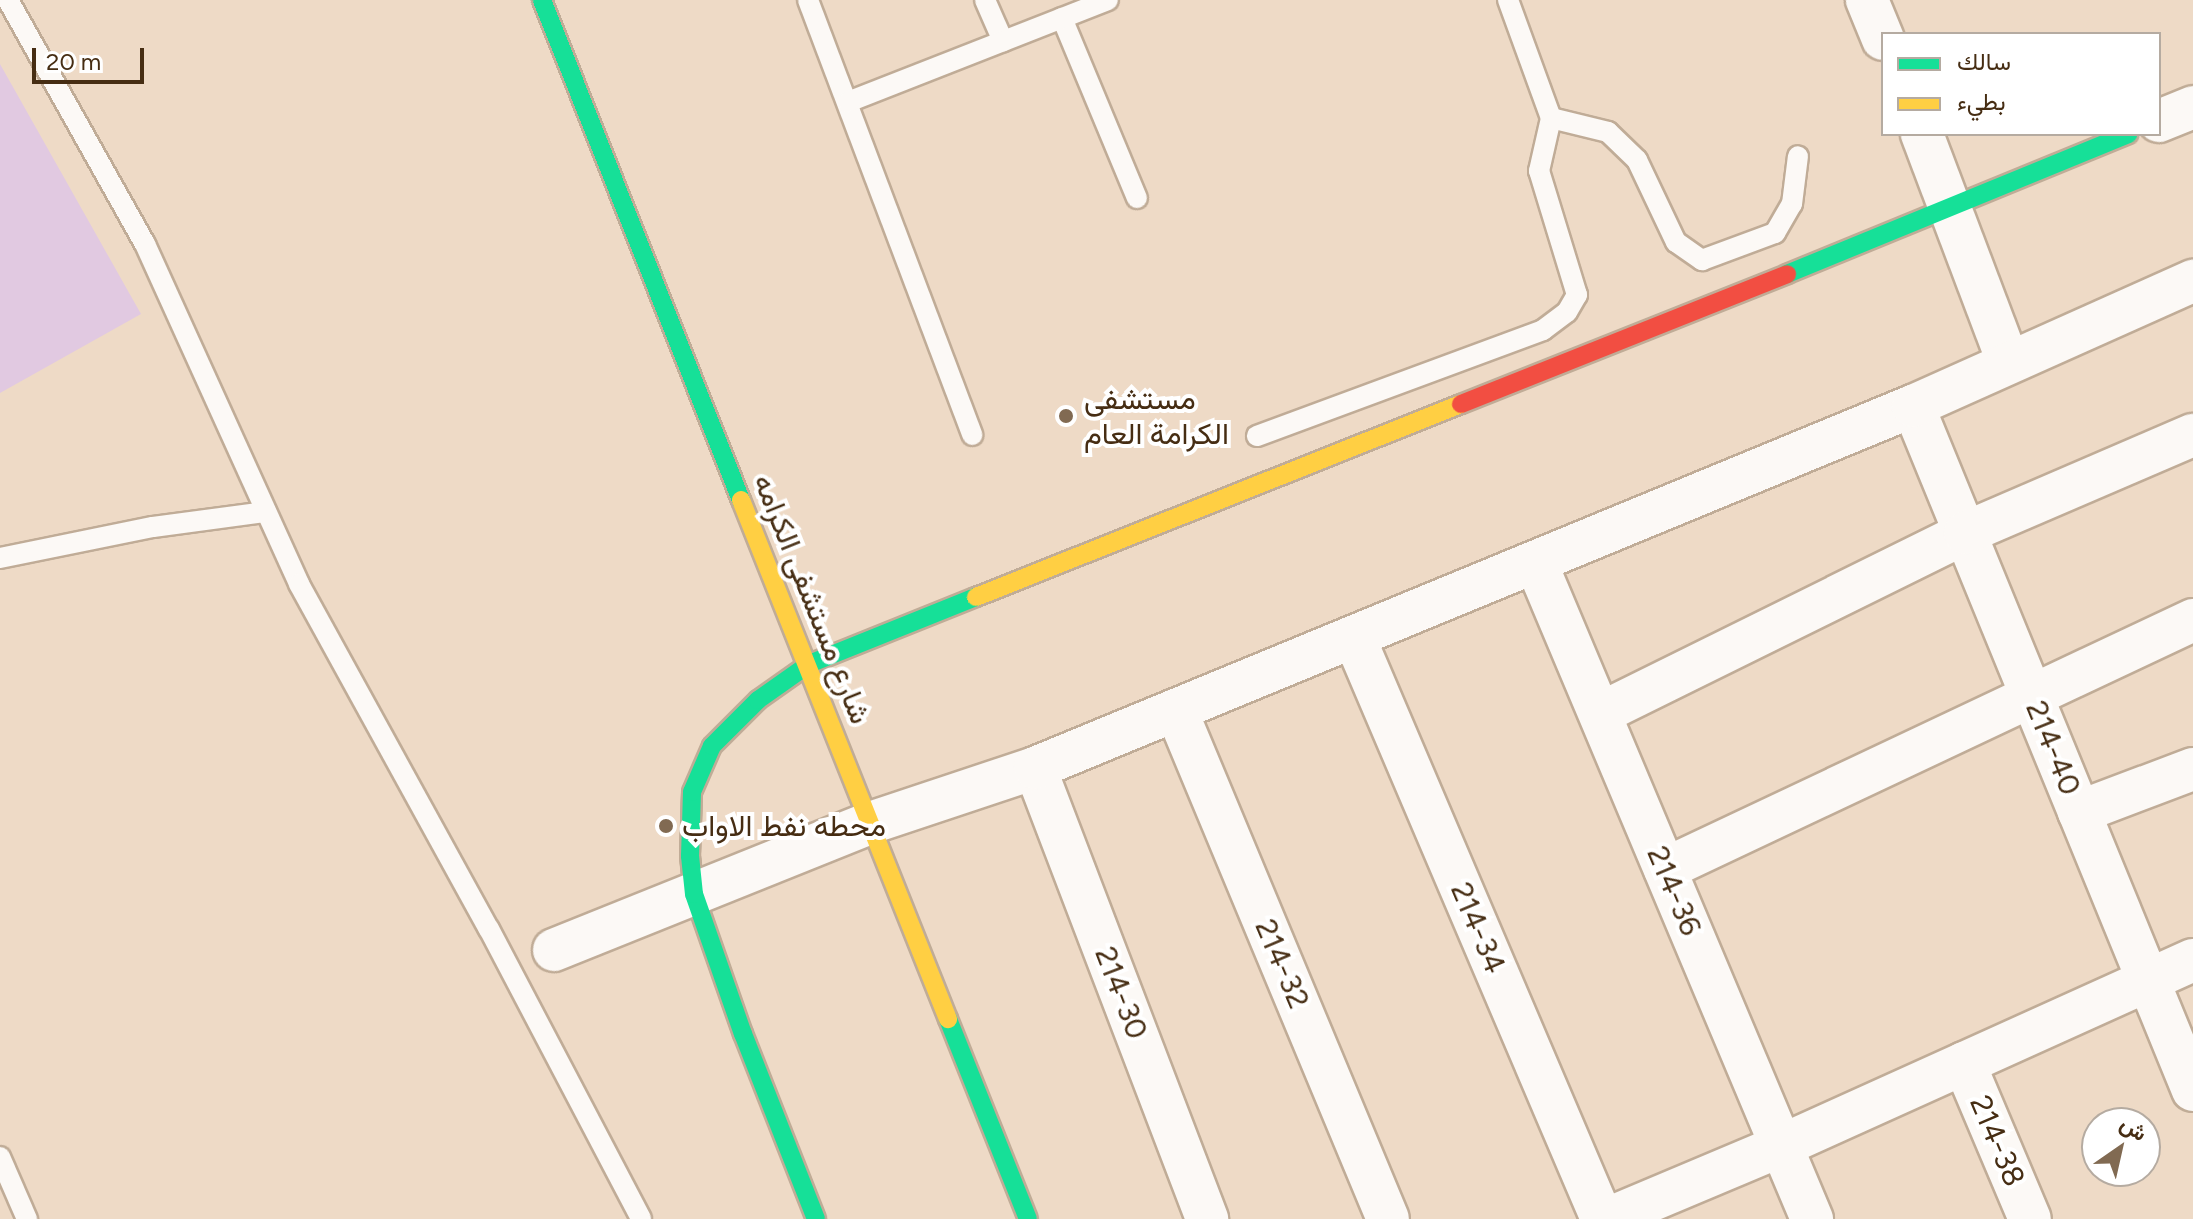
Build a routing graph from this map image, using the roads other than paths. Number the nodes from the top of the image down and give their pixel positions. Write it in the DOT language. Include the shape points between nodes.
graph roads {
  1 [pos="8,0"];
  2 [pos="542,0"];
  3 [pos="808,0"];
  4 [pos="985,0"];
  5 [pos="1108,0"];
  6 [pos="1508,0"];
  7 [pos="1867,0"];
  8 [pos="1062,18"];
  9 [pos="1881,34"];
  10 [pos="1003,41"];
  11 [pos="848,102"];
  12 [pos="2193,107"];
  13 [pos="1551,118"];
  14 [pos="2161,120"];
  15 [pos="1923,136"];
  16 [pos="2123,136"];
  17 [pos="1798,156"];
  18 [pos="1137,198"];
  19 [pos="1953,208"];
  20 [pos="2193,281"];
  21 [pos="2008,361"];
  22 [pos="1913,406"];
  23 [pos="972,435"];
  24 [pos="2193,435"];
  25 [pos="1257,436"];
  26 [pos="266,512"];
  27 [pos="1965,533"];
  28 [pos="0,558"];
  29 [pos="1536,563"];
  30 [pos="2193,620"];
  31 [pos="1354,637"];
  32 [pos="809,664"];
  33 [pos="2031,694"];
  34 [pos="1176,710"];
  35 [pos="1601,713"];
  36 [pos="1035,768"];
  37 [pos="2193,769"];
  38 [pos="2079,812"];
  39 [pos="870,823"];
  40 [pos="1665,869"];
  41 [pos="694,894"];
  42 [pos="554,950"];
  43 [pos="2193,960"];
  44 [pos="2148,980"];
  45 [pos="1964,1063"];
  46 [pos="2193,1090"];
  47 [pos="1781,1146"];
  48 [pos="0,1157"];
  49 [pos="27,1219"];
  50 [pos="641,1219"];
  51 [pos="816,1219"];
  52 [pos="1028,1219"];
  53 [pos="1207,1219"];
  54 [pos="1388,1219"];
  55 [pos="1604,1219"];
  56 [pos="1812,1219"];
  57 [pos="2030,1219"];
  1 -- 26 [label="lane" via="145,244"];
  2 -- 32 [label="street, شارع مستشفى الكرامه"];
  3 -- 11 [label="lane"];
  4 -- 10 [label="lane"];
  5 -- 8 [label="lane"];
  6 -- 13 [label="lane"];
  7 -- 9 [label="street"];
  8 -- 10 [label="lane"];
  8 -- 18 [label="lane"];
  10 -- 11 [label="lane"];
  11 -- 23 [label="lane"];
  12 -- 14 [label="street"];
  13 -- 17 [label="lane" via="1608,132 1637,160 1676,242 1702,260 1775,233 1792,204"];
  13 -- 25 [label="lane" via="1539,171 1577,295 1567,312 1543,330"];
  15 -- 19 [label="street"];
  16 -- 19 [label="street"];
  19 -- 21 [label="street"];
  19 -- 32 [label="street"];
  20 -- 21 [label="street"];
  21 -- 22 [label="street"];
  22 -- 27 [label="street, 214-40"];
  22 -- 29 [label="street"];
  24 -- 27 [label="street"];
  26 -- 28 [label="lane" via="153,527"];
  26 -- 50 [label="lane" via="299,584"];
  27 -- 33 [label="street, 214-40"];
  27 -- 35 [label="street"];
  29 -- 31 [label="street"];
  29 -- 35 [label="street, 214-36"];
  30 -- 33 [label="street"];
  31 -- 34 [label="street"];
  31 -- 55 [label="street, 214-34"];
  32 -- 39 [label="street, شارع مستشفى الكرامه"];
  32 -- 41 [label="street" via="758,700 712,746 692,792"];
  33 -- 38 [label="street, 214-40"];
  33 -- 40 [label="street"];
  34 -- 36 [label="street"];
  34 -- 54 [label="street, 214-32"];
  35 -- 40 [label="street, 214-36"];
  36 -- 39 [label="street"];
  36 -- 53 [label="street, 214-30"];
  37 -- 38 [label="street"];
  38 -- 44 [label="street, 214-40"];
  39 -- 41 [label="street"];
  39 -- 52 [label="street, شارع مستشفى الكرامه"];
  40 -- 47 [label="street, 214-36"];
  41 -- 42 [label="street"];
  41 -- 51 [label="street"];
  43 -- 44 [label="street"];
  44 -- 45 [label="street"];
  44 -- 46 [label="street, 214-40"];
  45 -- 47 [label="street"];
  45 -- 57 [label="street, 214-38"];
  47 -- 55 [label="street"];
  47 -- 56 [label="street, 214-36"];
  48 -- 49 [label="lane"];
}
